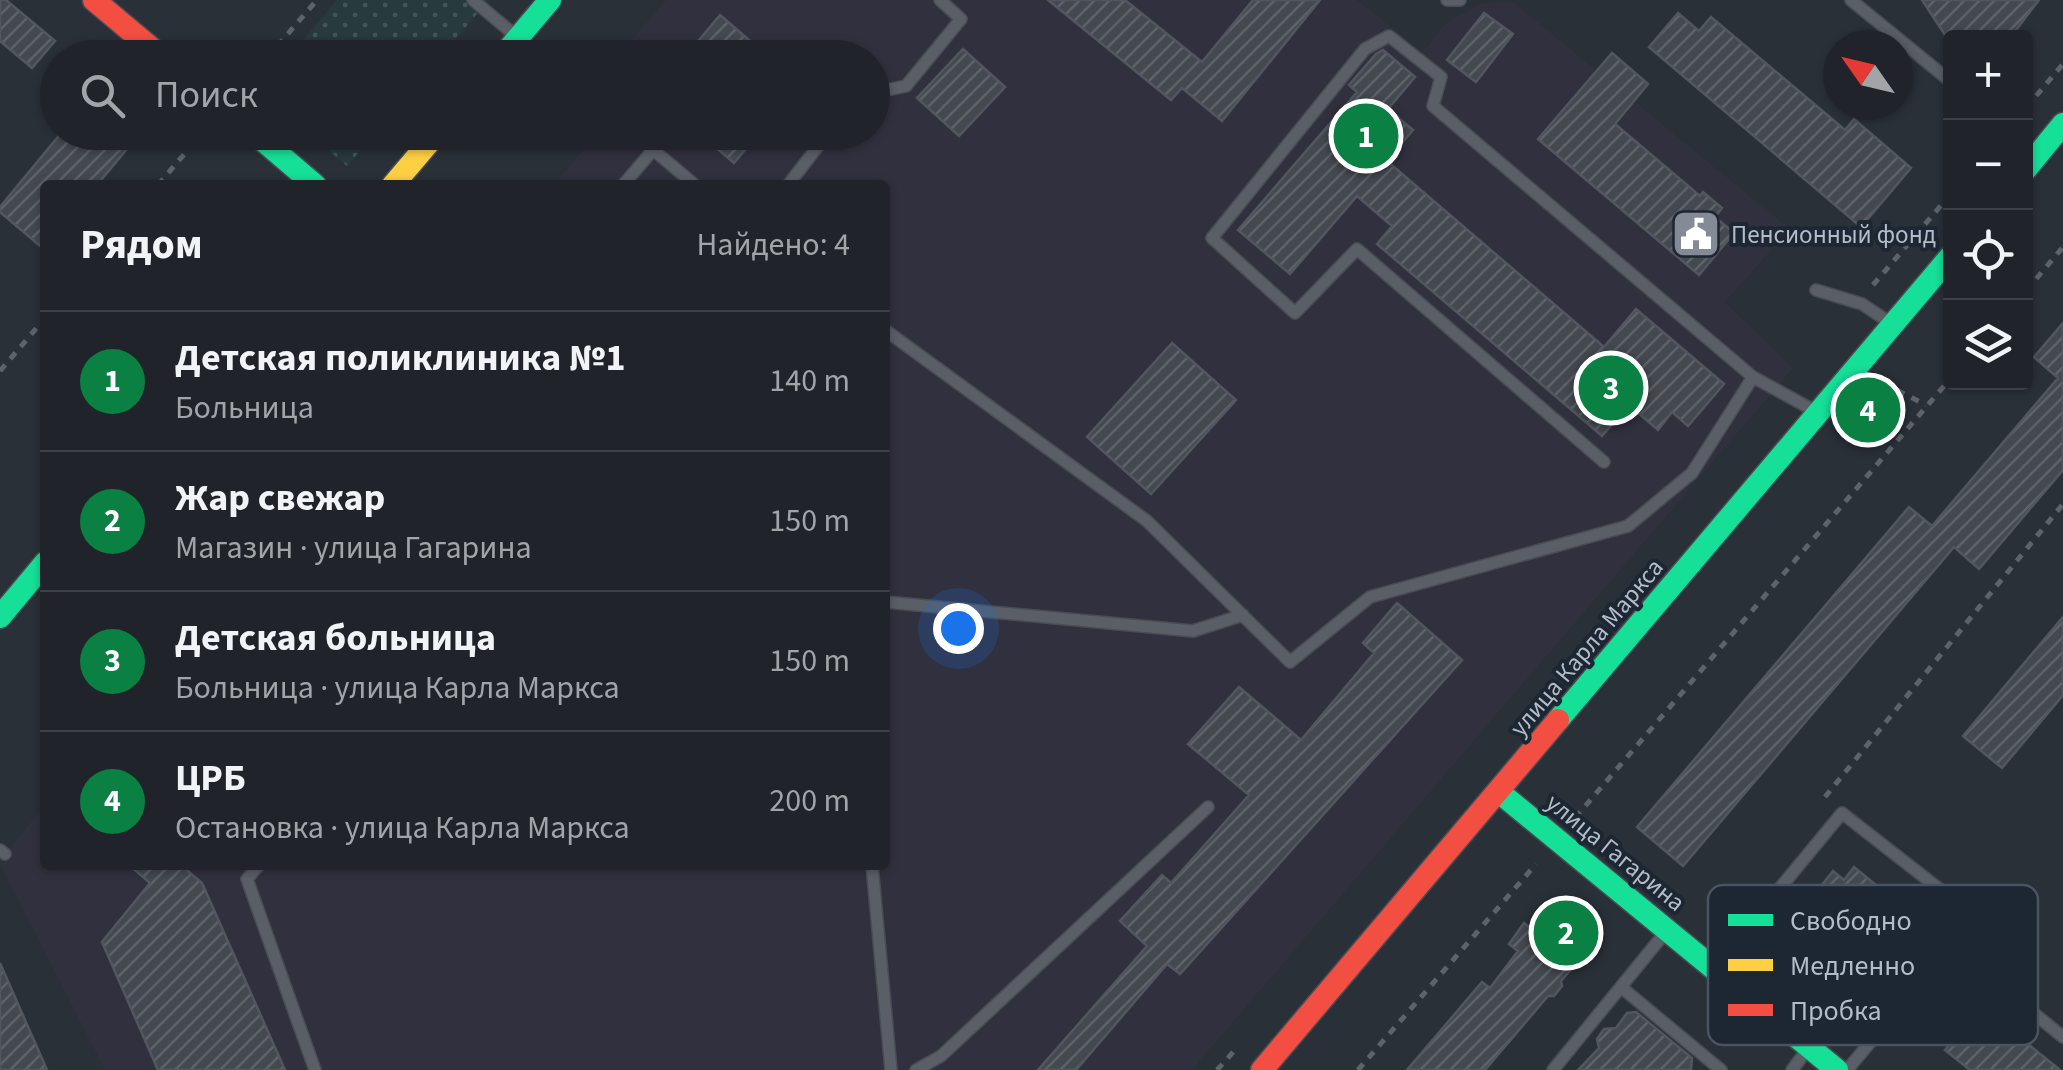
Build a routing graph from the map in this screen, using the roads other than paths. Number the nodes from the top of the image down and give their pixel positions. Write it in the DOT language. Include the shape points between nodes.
graph roads {
  1 [pos="94,0"];
  2 [pos="473,0"];
  3 [pos="550,0"];
  4 [pos="940,0"];
  5 [pos="1446,0"];
  6 [pos="1460,0"];
  7 [pos="1851,0"];
  8 [pos="518,38"];
  9 [pos="142,40"];
  10 [pos="520,40"];
  11 [pos="1943,76"];
  12 [pos="890,89"];
  13 [pos="2063,124"];
  14 [pos="274,150"];
  15 [pos="423,150"];
  16 [pos="652,150"];
  17 [pos="816,150"];
  18 [pos="2033,152"];
  19 [pos="309,180"];
  20 [pos="397,180"];
  21 [pos="627,180"];
  22 [pos="689,180"];
  23 [pos="792,180"];
  24 [pos="1943,265"];
  25 [pos="1816,290"];
  26 [pos="1893,325"];
  27 [pos="890,334"];
  28 [pos="1753,378"];
  29 [pos="1820,414"];
  30 [pos="1604,462"];
  31 [pos="40,569"];
  32 [pos="890,602"];
  33 [pos="1243,615"];
  34 [pos="0,617"];
  35 [pos="1498,792"];
  36 [pos="1208,807"];
  37 [pos="255,870"];
  38 [pos="872,870"];
  39 [pos="1782,885"];
  40 [pos="1935,885"];
  41 [pos="1668,930"];
  42 [pos="1708,963"];
  43 [pos="1621,987"];
  44 [pos="2038,1017"];
  45 [pos="2063,1037"];
  46 [pos="1808,1045"];
  47 [pos="1868,1045"];
  48 [pos="1810,1047"];
  49 [pos="315,1070"];
  50 [pos="891,1070"];
  51 [pos="916,1070"];
  52 [pos="1262,1070"];
  53 [pos="1553,1070"];
  54 [pos="1721,1070"];
  55 [pos="1792,1070"];
  56 [pos="1837,1070"];
  57 [pos="1847,1070"];
  1 -- 9 [label="street"];
  2 -- 8 [label="lane"];
  3 -- 8 [label="street"];
  4 -- 12 [label="lane" via="962,20 906,86"];
  5 -- 6 [label="lane"];
  7 -- 11 [label="lane"];
  8 -- 10 [label="lane"];
  13 -- 18 [label="street"];
  14 -- 19 [label="street"];
  15 -- 20 [label="street"];
  16 -- 21 [label="lane"];
  16 -- 22 [label="lane"];
  17 -- 23 [label="lane"];
  24 -- 26 [label="street, улица Карла Маркса"];
  25 -- 26 [label="lane" via="1862,304"];
  26 -- 29 [label="street, улица Карла Маркса"];
  27 -- 33 [label="lane" via="1148,521"];
  28 -- 29 [label="lane"];
  28 -- 30 [label="lane" via="1433,106 1441,77 1388,36 1365,49 1212,238 1295,312 1357,249"];
  28 -- 33 [label="lane" via="1692,473 1628,526 1370,597 1290,662"];
  29 -- 35 [label="street, улица Карла Маркса"];
  31 -- 34 [label="street"];
  32 -- 33 [label="lane" via="1193,632"];
  35 -- 41 [label="street, улица Гагарина"];
  35 -- 52 [label="street, улица Карла Маркса"];
  36 -- 51 [label="lane" via="941,1056"];
  37 -- 49 [label="lane" via="247,879"];
  38 -- 50 [label="lane"];
  39 -- 40 [label="lane" via="1842,812"];
  41 -- 42 [label="street, улица Гагарина"];
  41 -- 43 [label="lane"];
  43 -- 53 [label="lane"];
  43 -- 54 [label="lane"];
  44 -- 45 [label="lane"];
  46 -- 48 [label="street, улица Гагарина"];
  47 -- 57 [label="lane"];
  48 -- 55 [label="lane"];
  48 -- 56 [label="street, улица Гагарина"];
}
